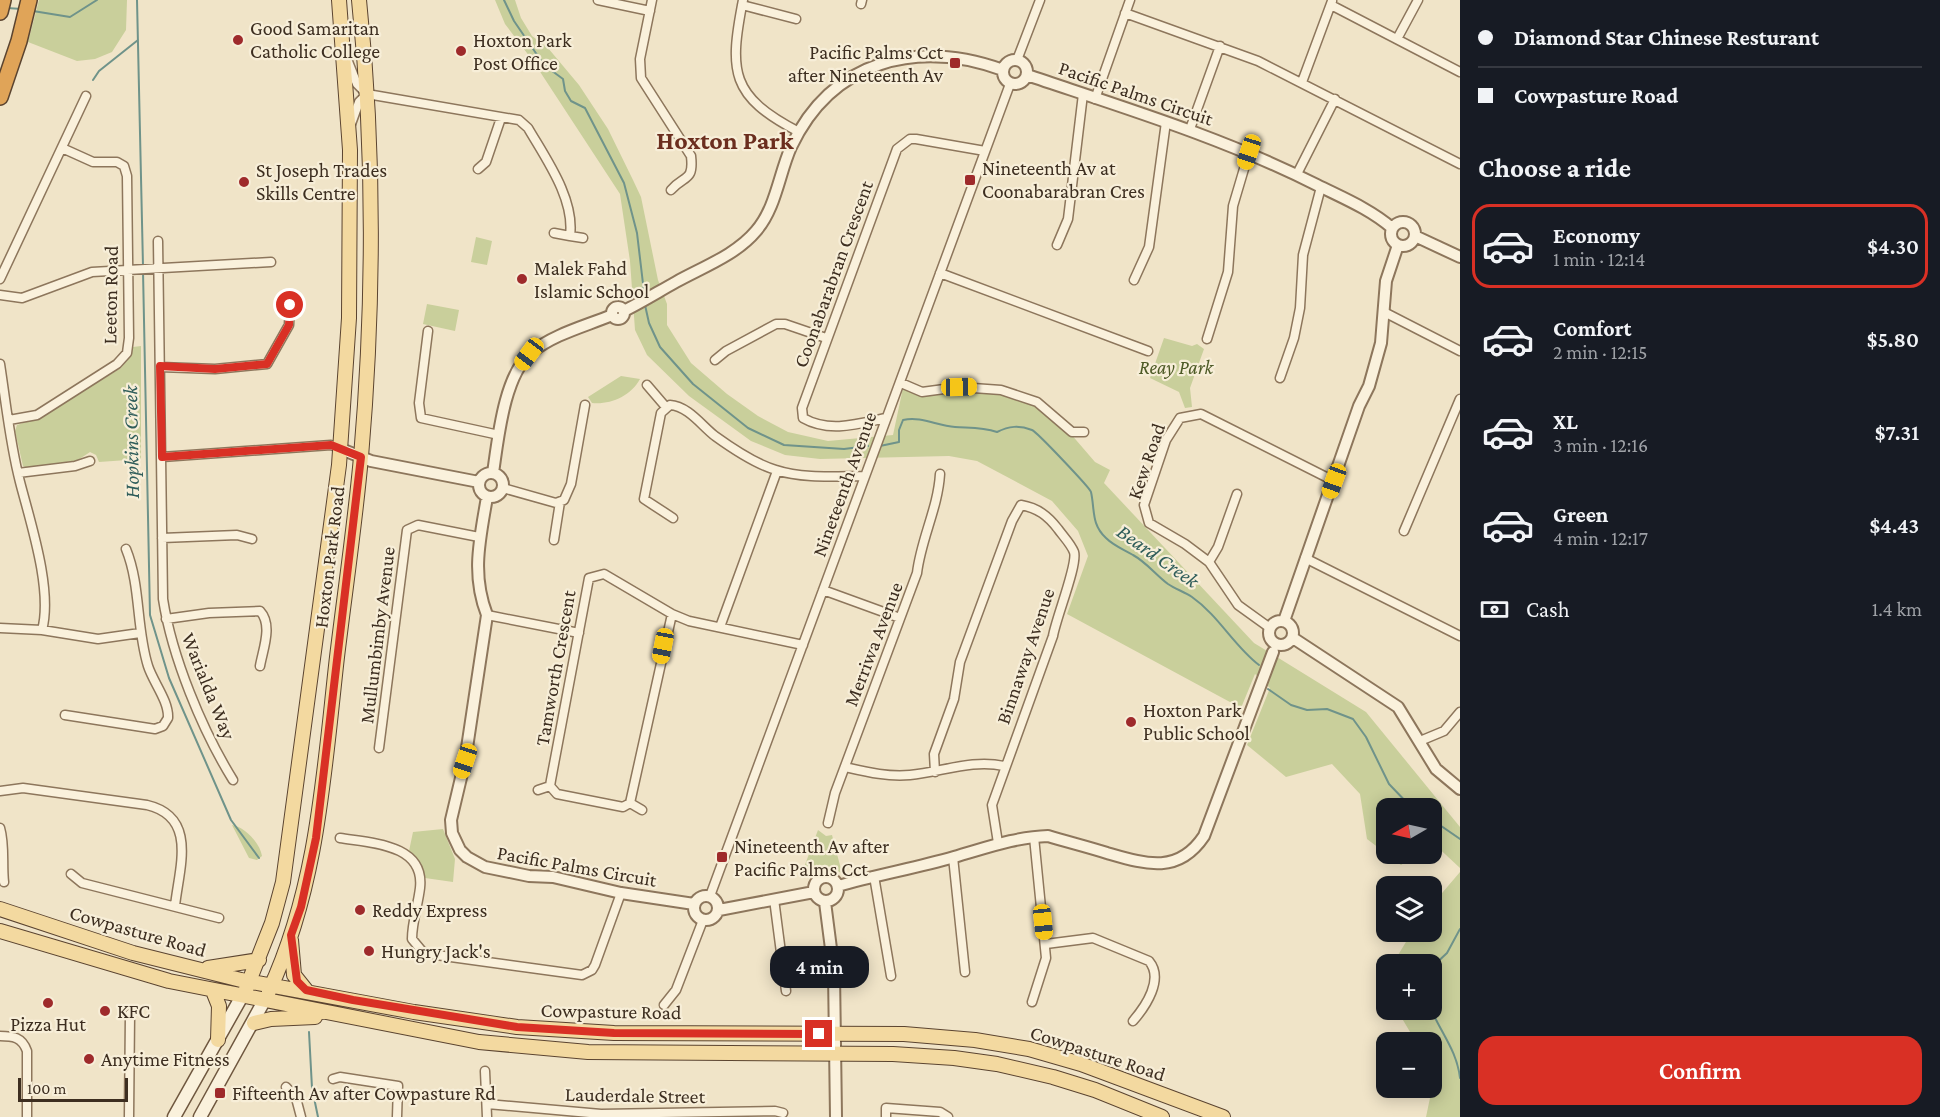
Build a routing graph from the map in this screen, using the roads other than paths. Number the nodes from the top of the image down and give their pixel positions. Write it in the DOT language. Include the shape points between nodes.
graph roads {
  1 [pos="3,0"];
  2 [pos="29,0"];
  3 [pos="339,0"];
  4 [pos="359,0"];
  5 [pos="598,0"];
  6 [pos="652,0"];
  7 [pos="1040,0"];
  8 [pos="1130,0"];
  9 [pos="1418,0"];
  10 [pos="743,2"];
  11 [pos="1332,2"];
  12 [pos="650,11"];
  13 [pos="0,12"];
  14 [pos="1125,13"];
  15 [pos="796,19"];
  16 [pos="1397,39"];
  17 [pos="343,45"];
  18 [pos="1220,46"];
  19 [pos="1017,60"];
  20 [pos="1003,70"];
  21 [pos="1460,72"];
  22 [pos="1027,75"];
  23 [pos="1302,82"];
  24 [pos="1010,84"];
  25 [pos="367,94"];
  26 [pos="1083,94"];
  27 [pos="86,96"];
  28 [pos="0,98"];
  29 [pos="1095,99"];
  30 [pos="1335,99"];
  31 [pos="501,118"];
  32 [pos="1166,122"];
  33 [pos="1190,129"];
  34 [pos="349,132"];
  35 [pos="799,132"];
  36 [pos="62,148"];
  37 [pos="985,151"];
  38 [pos="1249,152"];
  39 [pos="1460,164"];
  40 [pos="478,170"];
  41 [pos="1297,174"];
  42 [pos="1321,187"];
  43 [pos="671,190"];
  44 [pos="1392,228"];
  45 [pos="554,233"];
  46 [pos="570,236"];
  47 [pos="1415,236"];
  48 [pos="583,238"];
  49 [pos="158,241"];
  50 [pos="1057,245"];
  51 [pos="1398,245"];
  52 [pos="1460,256"];
  53 [pos="271,262"];
  54 [pos="158,268"];
  55 [pos="128,270"];
  56 [pos="940,273"];
  57 [pos="0,279"];
  58 [pos="1134,280"];
  59 [pos="0,295"];
  60 [pos="290,305"];
  61 [pos="1384,312"];
  62 [pos="428,331"];
  63 [pos="826,338"];
  64 [pos="1208,339"];
  65 [pos="1148,351"];
  66 [pos="1460,351"];
  67 [pos="715,360"];
  68 [pos="0,364"];
  69 [pos="160,366"];
  70 [pos="1280,378"];
  71 [pos="901,383"];
  72 [pos="647,385"];
  73 [pos="1460,399"];
  74 [pos="585,405"];
  75 [pos="665,406"];
  76 [pos="886,418"];
  77 [pos="9,420"];
  78 [pos="1083,432"];
  79 [pos="499,435"];
  80 [pos="341,449"];
  81 [pos="162,457"];
  82 [pos="361,457"];
  83 [pos="90,461"];
  84 [pos="777,471"];
  85 [pos="18,473"];
  86 [pos="494,473"];
  87 [pos="940,474"];
  88 [pos="865,476"];
  89 [pos="1334,481"];
  90 [pos="479,482"];
  91 [pos="503,488"];
  92 [pos="1237,494"];
  93 [pos="487,497"];
  94 [pos="560,502"];
  95 [pos="673,518"];
  96 [pos="1404,531"];
  97 [pos="162,537"];
  98 [pos="479,537"];
  99 [pos="252,539"];
  100 [pos="554,540"];
  101 [pos="126,549"];
  102 [pos="1305,558"];
  103 [pos="1209,562"];
  104 [pos="823,590"];
  105 [pos="672,614"];
  106 [pos="488,615"];
  107 [pos="900,618"];
  108 [pos="166,619"];
  109 [pos="1284,621"];
  110 [pos="720,627"];
  111 [pos="0,628"];
  112 [pos="1270,628"];
  113 [pos="42,630"];
  114 [pos="140,633"];
  115 [pos="579,633"];
  116 [pos="1460,636"];
  117 [pos="1293,638"];
  118 [pos="802,645"];
  119 [pos="1275,648"];
  120 [pos="260,666"];
  121 [pos="1460,712"];
  122 [pos="65,715"];
  123 [pos="1420,741"];
  124 [pos="379,748"];
  125 [pos="845,766"];
  126 [pos="1004,766"];
  127 [pos="935,772"];
  128 [pos="233,780"];
  129 [pos="550,786"];
  130 [pos="1460,789"];
  131 [pos="0,790"];
  132 [pos="538,790"];
  133 [pos="630,803"];
  134 [pos="642,810"];
  135 [pos="828,823"];
  136 [pos="0,828"];
  137 [pos="1034,837"];
  138 [pos="340,838"];
  139 [pos="998,843"];
  140 [pos="0,850"];
  141 [pos="953,857"];
  142 [pos="71,874"];
  143 [pos="874,876"];
  144 [pos="4,882"];
  145 [pos="838,886"];
  146 [pos="814,892"];
  147 [pos="621,893"];
  148 [pos="710,896"];
  149 [pos="774,899"];
  150 [pos="825,902"];
  151 [pos="694,904"];
  152 [pos="175,906"];
  153 [pos="0,909"];
  154 [pos="718,910"];
  155 [pos="219,918"];
  156 [pos="703,920"];
  157 [pos="0,931"];
  158 [pos="291,935"];
  159 [pos="1046,944"];
  160 [pos="259,960"];
  161 [pos="198,969"];
  162 [pos="964,972"];
  163 [pos="891,976"];
  164 [pos="249,981"];
  165 [pos="272,985"];
  166 [pos="306,990"];
  167 [pos="213,991"];
  168 [pos="786,991"];
  169 [pos="242,996"];
  170 [pos="264,1001"];
  171 [pos="1032,1002"];
  172 [pos="663,1005"];
  173 [pos="130,1014"];
  174 [pos="341,1016"];
  175 [pos="1133,1021"];
  176 [pos="254,1023"];
  177 [pos="835,1034"];
  178 [pos="0,1036"];
  179 [pos="218,1040"];
  180 [pos="836,1053"];
  181 [pos="485,1071"];
  182 [pos="333,1079"];
  183 [pos="286,1087"];
  184 [pos="487,1104"];
  185 [pos="783,1113"];
  186 [pos="703,1115"];
  187 [pos="27,1117"];
  188 [pos="129,1117"];
  189 [pos="174,1117"];
  190 [pos="200,1117"];
  191 [pos="302,1117"];
  192 [pos="397,1117"];
  193 [pos="487,1117"];
  194 [pos="836,1117"];
  195 [pos="886,1117"];
  196 [pos="948,1117"];
  197 [pos="1162,1117"];
  198 [pos="1223,1117"];
  1 -- 13 [label="highway"];
  2 -- 28 [label="highway"];
  3 -- 17 [label="main road, Hoxton Park Road"];
  4 -- 25 [label="main road, Hoxton Park Road"];
  5 -- 12 [label="street"];
  6 -- 12 [label="street"];
  7 -- 19 [label="street"];
  8 -- 14 [label="street"];
  9 -- 16 [label="street"];
  10 -- 15 [label="street"];
  10 -- 35 [label="street" via="734,50 737,73 758,107"];
  11 -- 16 [label="street"];
  11 -- 23 [label="street"];
  12 -- 43 [label="street" via="640,59 641,78 691,156 693,169 686,180"];
  14 -- 18 [label="street"];
  14 -- 29 [label="street"];
  16 -- 21 [label="street"];
  17 -- 25 [label="street" via="357,84"];
  17 -- 34 [label="main road, Hoxton Park Road"];
  18 -- 23 [label="street"];
  18 -- 33 [label="street"];
  19 -- 20 [label="street" via="1008,62"];
  19 -- 22 [label="street" via="1025,65"];
  20 -- 24 [label="street" via="1004,79"];
  20 -- 35 [label="street" via="956,57 925,56 883,62 846,80 830,93"];
  22 -- 24 [label="street" via="1021,83"];
  22 -- 26 [label="street, Pacific Palms Circuit"];
  23 -- 30 [label="street"];
  24 -- 37 [label="street, Nineteenth Avenue"];
  25 -- 31 [label="street"];
  25 -- 34 [label="street" via="359,102"];
  25 -- 82 [label="main road, Hoxton Park Road" via="372,225"];
  26 -- 29 [label="street, Pacific Palms Circuit"];
  26 -- 50 [label="street" via="1068,219"];
  27 -- 36 [label="street"];
  29 -- 32 [label="street, Pacific Palms Circuit"];
  30 -- 39 [label="street"];
  30 -- 41 [label="street"];
  31 -- 40 [label="street" via="486,162"];
  31 -- 46 [label="street" via="519,120 528,128 568,205"];
  32 -- 33 [label="street, Pacific Palms Circuit"];
  32 -- 58 [label="street" via="1149,247"];
  33 -- 38 [label="street, Pacific Palms Circuit"];
  34 -- 80 [label="main road, Hoxton Park Road" via="350,281"];
  35 -- 79 [label="street" via="766,216 756,231 732,252 624,310 615,307 612,315 529,354 512,381"];
  36 -- 55 [label="street, Leeton Road" via="93,162 117,162 124,166"];
  36 -- 57 [label="street"];
  37 -- 56 [label="street, Nineteenth Avenue"];
  37 -- 63 [label="street, Coonabarabran Crescent" via="916,139 897,149"];
  38 -- 41 [label="street, Pacific Palms Circuit"];
  38 -- 64 [label="street" via="1233,206 1228,272"];
  41 -- 42 [label="street, Pacific Palms Circuit"];
  42 -- 44 [label="street, Pacific Palms Circuit" via="1378,216"];
  42 -- 70 [label="street" via="1303,255 1294,338"];
  44 -- 47 [label="street" via="1399,222 1408,222"];
  44 -- 51 [label="street" via="1390,237"];
  45 -- 46 [label="street"];
  46 -- 48 [label="street"];
  47 -- 51 [label="street" via="1409,245"];
  47 -- 52 [label="street"];
  49 -- 54 [label="street, Warialda Way"];
  51 -- 61 [label="street" via="1386,281"];
  53 -- 54 [label="street"];
  54 -- 55 [label="street"];
  54 -- 69 [label="street, Warialda Way"];
  55 -- 59 [label="street" via="92,272 22,298"];
  55 -- 77 [label="street, Leeton Road" via="127,353 117,364 37,415"];
  56 -- 65 [label="street"];
  56 -- 71 [label="street, Nineteenth Avenue"];
  60 -- 69 [label="street" via="289,325 267,364 215,369"];
  61 -- 66 [label="street"];
  61 -- 89 [label="street" via="1370,386 1359,406"];
  62 -- 79 [label="street" via="419,403 421,418"];
  63 -- 67 [label="street" via="776,324"];
  63 -- 76 [label="street, Coonabarabran Crescent" via="802,408 803,418 843,427"];
  68 -- 77 [label="street"];
  69 -- 81 [label="street, Warialda Way"];
  71 -- 76 [label="street, Nineteenth Avenue"];
  71 -- 78 [label="street" via="922,392 959,387 1001,390 1037,402 1072,432"];
  72 -- 75 [label="street"];
  73 -- 96 [label="street"];
  74 -- 94 [label="street" via="568,495"];
  75 -- 84 [label="street" via="682,408 715,436"];
  75 -- 95 [label="street" via="644,499"];
  76 -- 88 [label="street, Nineteenth Avenue"];
  77 -- 85 [label="street"];
  79 -- 86 [label="street"];
  80 -- 81 [label="street" via="331,445"];
  80 -- 82 [label="street"];
  80 -- 160 [label="main road, Hoxton Park Road" via="290,842 283,882"];
  81 -- 97 [label="street, Warialda Way"];
  82 -- 90 [label="street"];
  82 -- 158 [label="main road, Hoxton Park Road" via="316,838"];
  83 -- 85 [label="street"];
  84 -- 88 [label="street"];
  84 -- 110 [label="street"];
  85 -- 113 [label="street" via="30,516 45,605"];
  86 -- 90 [label="street" via="485,474"];
  86 -- 91 [label="street" via="501,478"];
  87 -- 107 [label="street, Merriwa Avenue" via="939,494"];
  88 -- 104 [label="street, Nineteenth Avenue"];
  89 -- 102 [label="street"];
  89 -- 103 [label="street, Kew Road" via="1201,414 1180,418 1172,427 1156,469 1144,505 1146,516 1157,529"];
  90 -- 93 [label="street" via="480,492"];
  91 -- 93 [label="street" via="497,496"];
  91 -- 94 [label="street"];
  92 -- 103 [label="street"];
  93 -- 98 [label="street, Pacific Palms Circuit"];
  94 -- 100 [label="street"];
  97 -- 99 [label="street" via="237,535"];
  97 -- 108 [label="street, Warialda Way"];
  98 -- 106 [label="street, Pacific Palms Circuit" via="477,579"];
  98 -- 124 [label="street, Mullumbimby Avenue" via="418,525 407,530"];
  101 -- 114 [label="street" via="133,565"];
  102 -- 109 [label="street"];
  102 -- 116 [label="street"];
  103 -- 112 [label="street, Kew Road" via="1238,605"];
  104 -- 107 [label="street"];
  104 -- 118 [label="street, Nineteenth Avenue"];
  105 -- 110 [label="street, Tamworth Crescent"];
  105 -- 115 [label="street, Tamworth Crescent" via="604,574 597,574 586,583"];
  105 -- 133 [label="street"];
  106 -- 115 [label="street"];
  106 -- 147 [label="street, Pacific Palms Circuit" via="465,761 453,804 452,833 456,842 467,857 485,867"];
  107 -- 125 [label="street, Merriwa Avenue"];
  108 -- 120 [label="street" via="260,611 266,617 267,628"];
  108 -- 128 [label="street, Warialda Way" via="172,646 220,759"];
  109 -- 112 [label="street"];
  109 -- 117 [label="street" via="1293,630"];
  110 -- 118 [label="street, Tamworth Crescent"];
  111 -- 113 [label="street"];
  112 -- 119 [label="street"];
  113 -- 114 [label="street" via="98,639"];
  114 -- 122 [label="street" via="149,668 168,713 163,726 155,729"];
  115 -- 129 [label="street, Tamworth Crescent"];
  117 -- 119 [label="street"];
  117 -- 123 [label="street" via="1398,707"];
  118 -- 148 [label="street, Nineteenth Avenue"];
  119 -- 137 [label="street" via="1204,836 1190,852 1165,863 1147,864 1048,836"];
  121 -- 123 [label="street" via="1444,731"];
  123 -- 130 [label="street" via="1436,769"];
  125 -- 127 [label="street" via="885,776"];
  125 -- 135 [label="street, Merriwa Avenue"];
  126 -- 127 [label="street" via="989,762"];
  126 -- 127 [label="street, Binnaway Avenue" via="1053,636 1075,562 1074,551 1048,516 1021,505 960,662 955,693 934,754"];
  126 -- 139 [label="street, Binnaway Avenue" via="992,805"];
  129 -- 132 [label="street"];
  129 -- 133 [label="street" via="557,794 623,807"];
  131 -- 152 [label="street" via="22,788 163,810 176,821 181,834"];
  133 -- 134 [label="street"];
  136 -- 140 [label="street" via="4,843"];
  137 -- 139 [label="street"];
  137 -- 159 [label="street"];
  138 -- 147 [label="street" via="396,848 416,864 420,886 412,939 429,954 588,973 595,965"];
  139 -- 141 [label="street"];
  140 -- 144 [label="street"];
  141 -- 143 [label="street"];
  141 -- 162 [label="street"];
  142 -- 152 [label="street" via="82,884"];
  143 -- 145 [label="street"];
  143 -- 163 [label="street"];
  145 -- 146 [label="street" via="832,878 823,877 815,882"];
  145 -- 150 [label="street" via="836,896"];
  146 -- 149 [label="street"];
  146 -- 150 [label="street"];
  147 -- 151 [label="street, Pacific Palms Circuit"];
  148 -- 151 [label="street" via="700,897"];
  148 -- 154 [label="street" via="716,900"];
  149 -- 154 [label="street"];
  149 -- 168 [label="street"];
  150 -- 177 [label="street" via="834,972"];
  151 -- 156 [label="street" via="695,914"];
  152 -- 155 [label="street"];
  153 -- 161 [label="main road, Cowpasture Road" via="134,953"];
  154 -- 156 [label="street" via="712,919"];
  156 -- 172 [label="street" via="676,990"];
  157 -- 167 [label="main road, Cowpasture Road"];
  158 -- 165 [label="main road, Hoxton Park Road"];
  158 -- 166 [label="main road" via="294,975"];
  159 -- 171 [label="street" via="1045,966"];
  159 -- 175 [label="street" via="1093,938 1149,961 1156,973 1154,983 1145,1008"];
  160 -- 161 [label="main road"];
  160 -- 164 [label="main road, Hoxton Park Road"];
  161 -- 164 [label="main road, Cowpasture Road"];
  164 -- 165 [label="main road, Cowpasture Road"];
  164 -- 169 [label="main road, Hoxton Park Road"];
  165 -- 166 [label="main road, Cowpasture Road"];
  165 -- 170 [label="main road, Hoxton Park Road"];
  166 -- 177 [label="main road, Cowpasture Road" via="414,1012 517,1027 614,1033"];
  167 -- 169 [label="main road, Cowpasture Road"];
  167 -- 179 [label="main road" via="219,1006"];
  169 -- 170 [label="main road, Cowpasture Road"];
  169 -- 179 [label="main road"];
  170 -- 174 [label="main road, Cowpasture Road"];
  170 -- 176 [label="main road"];
  173 -- 188 [label="street"];
  174 -- 176 [label="main road"];
  174 -- 180 [label="main road, Cowpasture Road" via="478,1042 588,1052"];
  176 -- 190 [label="main road"];
  177 -- 180 [label="street"];
  177 -- 198 [label="main road, Cowpasture Road" via="924,1036 1029,1049 1082,1064"];
  178 -- 187 [label="street" via="15,1037 25,1044"];
  179 -- 189 [label="main road"];
  180 -- 194 [label="street"];
  180 -- 197 [label="main road, Cowpasture Road" via="911,1055 997,1064 1095,1090"];
  181 -- 184 [label="street"];
  182 -- 192 [label="street" via="398,1086"];
  183 -- 191 [label="street" via="296,1098"];
  184 -- 186 [label="street, Lauderdale Street" via="602,1114"];
  184 -- 193 [label="street"];
  185 -- 186 [label="street, Lauderdale Street"];
  195 -- 196 [label="street" via="886,1108 940,1112"];
}
